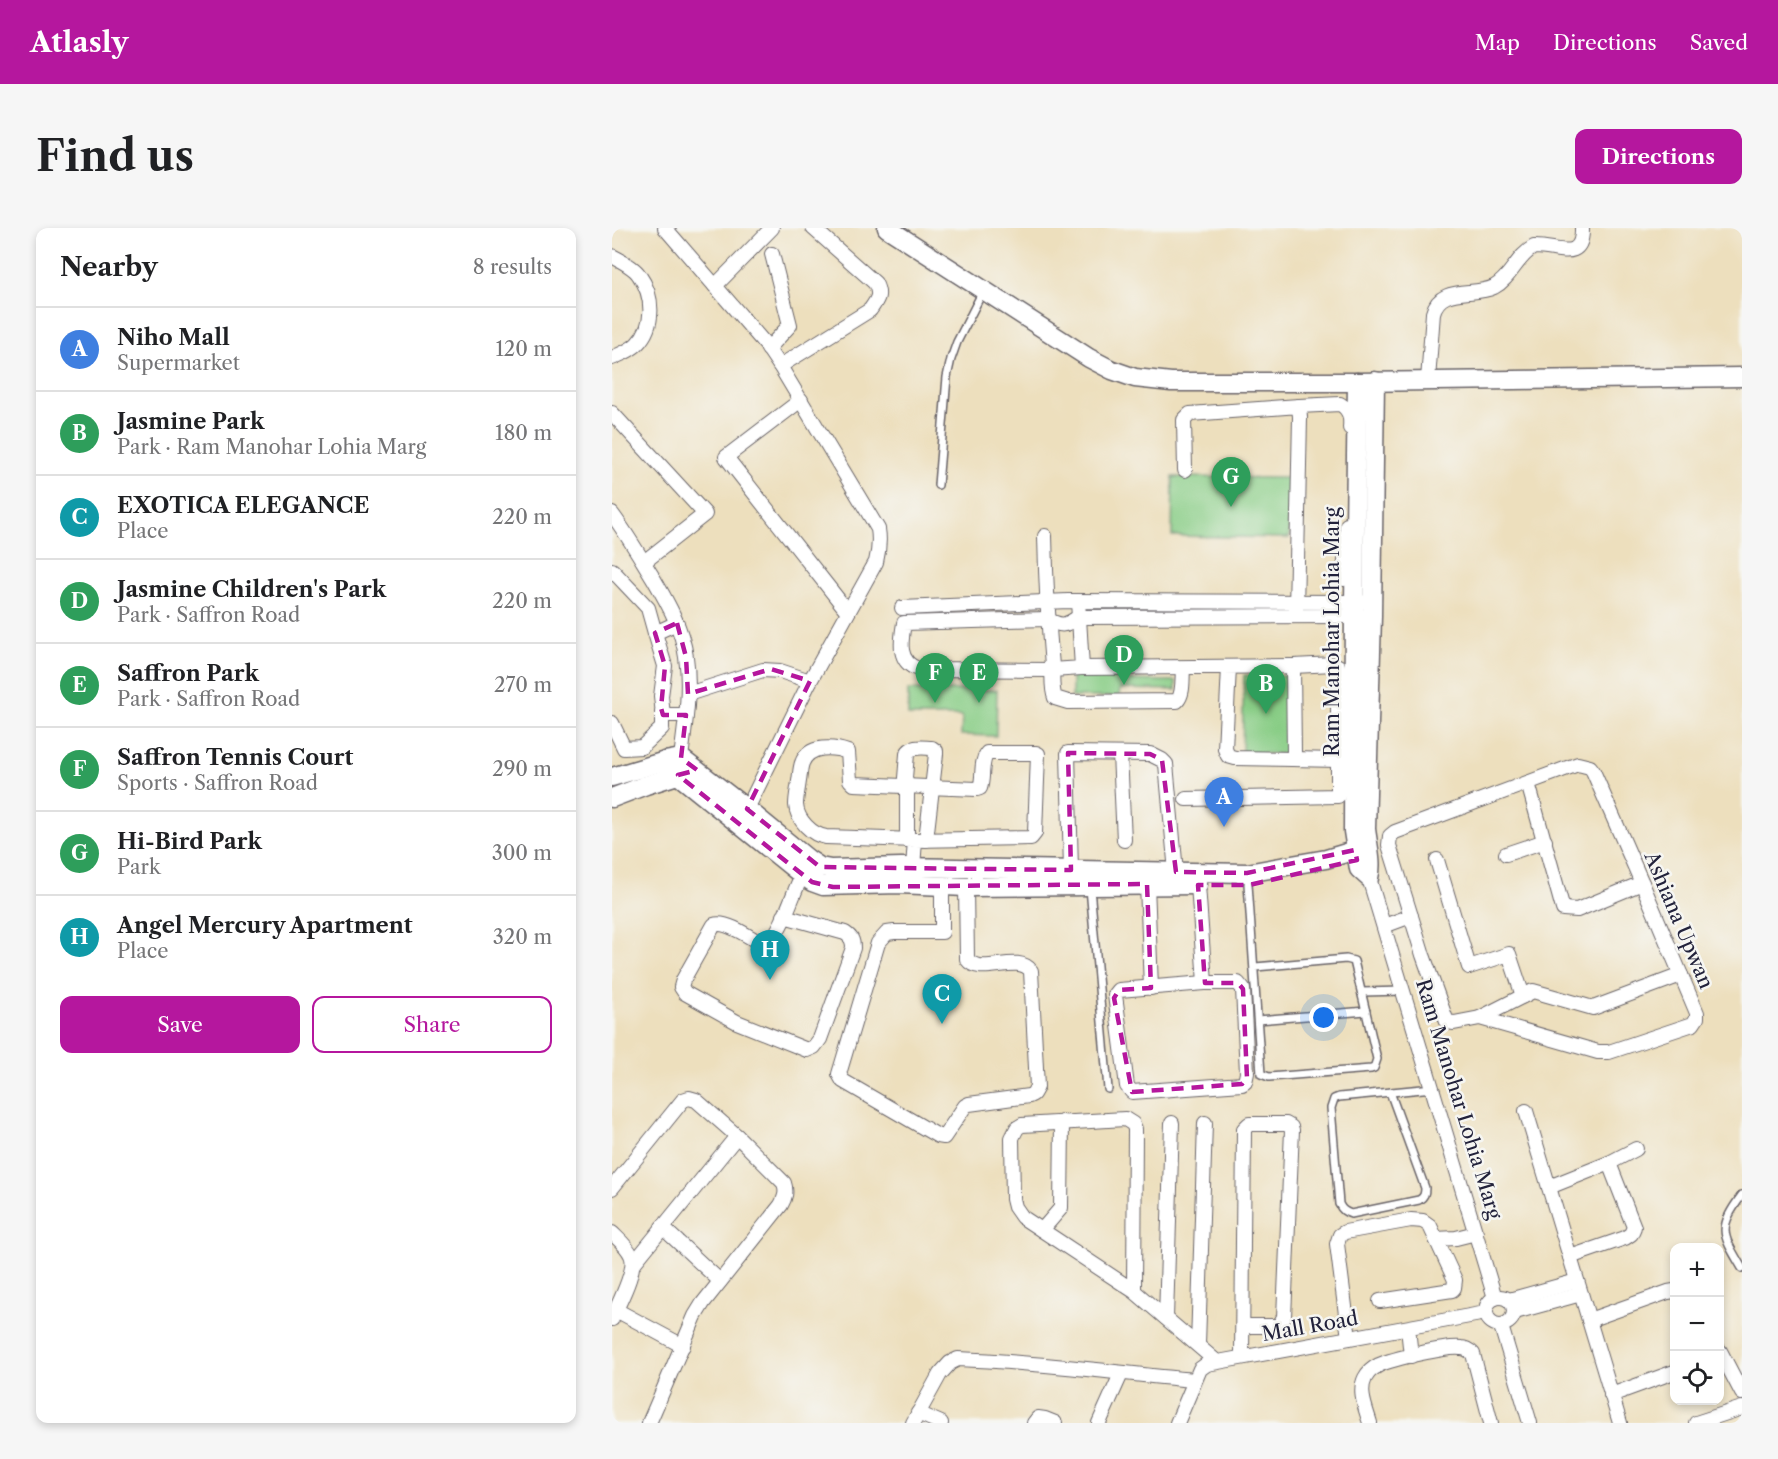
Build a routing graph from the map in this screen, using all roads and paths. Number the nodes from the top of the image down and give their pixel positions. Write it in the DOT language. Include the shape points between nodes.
graph roads {
  1 [pos="664,228"];
  2 [pos="772,228"];
  3 [pos="813,228"];
  4 [pos="887,228"];
  5 [pos="1582,228"];
  6 [pos="772,254"];
  7 [pos="612,256"];
  8 [pos="715,286"];
  9 [pos="983,291"];
  10 [pos="768,349"];
  11 [pos="612,358"];
  12 [pos="780,366"];
  13 [pos="1742,377"];
  14 [pos="1428,380"];
  15 [pos="1366,381"];
  16 [pos="801,400"];
  17 [pos="1299,406"];
  18 [pos="612,413"];
  19 [pos="1185,470"];
  20 [pos="938,485"];
  21 [pos="612,514"];
  22 [pos="1045,536"];
  23 [pos="644,562"];
  24 [pos="612,570"];
  25 [pos="1344,579"];
  26 [pos="1078,601"];
  27 [pos="1227,601"];
  28 [pos="1046,602"];
  29 [pos="902,608"];
  30 [pos="1296,608"];
  31 [pos="1363,609"];
  32 [pos="848,612"];
  33 [pos="1227,616"];
  34 [pos="1078,617"];
  35 [pos="1047,619"];
  36 [pos="677,623"];
  37 [pos="655,633"];
  38 [pos="1293,666"];
  39 [pos="1229,667"];
  40 [pos="1082,668"];
  41 [pos="1183,668"];
  42 [pos="1053,670"];
  43 [pos="810,681"];
  44 [pos="688,694"];
  45 [pos="662,712"];
  46 [pos="686,715"];
  47 [pos="612,723"];
  48 [pos="1120,754"];
  49 [pos="1292,759"];
  50 [pos="1338,760"];
  51 [pos="680,766"];
  52 [pos="1528,783"];
  53 [pos="907,786"];
  54 [pos="614,787"];
  55 [pos="932,787"];
  56 [pos="1186,799"];
  57 [pos="747,809"];
  58 [pos="916,840"];
  59 [pos="1124,840"];
  60 [pos="1545,841"];
  61 [pos="1362,853"];
  62 [pos="1506,854"];
  63 [pos="1437,860"];
  64 [pos="913,868"];
  65 [pos="1071,870"];
  66 [pos="1176,872"];
  67 [pos="802,875"];
  68 [pos="1126,878"];
  69 [pos="1369,878"];
  70 [pos="955,882"];
  71 [pos="1642,882"];
  72 [pos="1147,884"];
  73 [pos="1089,885"];
  74 [pos="1198,885"];
  75 [pos="1248,885"];
  76 [pos="784,916"];
  77 [pos="1411,916"];
  78 [pos="1384,926"];
  79 [pos="1255,967"];
  80 [pos="1681,975"];
  81 [pos="1205,983"];
  82 [pos="1152,988"];
  83 [pos="1404,991"];
  84 [pos="1362,992"];
  85 [pos="1523,996"];
  86 [pos="1366,1011"];
  87 [pos="1480,1018"];
  88 [pos="1258,1020"];
  89 [pos="1108,1089"];
  90 [pos="1433,1089"];
  91 [pos="1390,1092"];
  92 [pos="1526,1111"];
  93 [pos="1062,1122"];
  94 [pos="1172,1123"];
  95 [pos="1205,1123"];
  96 [pos="737,1136"];
  97 [pos="1636,1149"];
  98 [pos="1609,1163"];
  99 [pos="1549,1187"];
  100 [pos="612,1188"];
  101 [pos="1742,1195"];
  102 [pos="662,1227"];
  103 [pos="1042,1230"];
  104 [pos="612,1233"];
  105 [pos="1476,1233"];
  106 [pos="1436,1239"];
  107 [pos="1570,1257"];
  108 [pos="634,1263"];
  109 [pos="1742,1268"];
  110 [pos="720,1281"];
  111 [pos="1579,1288"];
  112 [pos="1134,1291"];
  113 [pos="1670,1292"];
  114 [pos="1494,1298"];
  115 [pos="1380,1301"];
  116 [pos="1512,1306"];
  117 [pos="1486,1313"];
  118 [pos="614,1315"];
  119 [pos="1166,1318"];
  120 [pos="1589,1320"];
  121 [pos="1244,1326"];
  122 [pos="1501,1326"];
  123 [pos="1408,1328"];
  124 [pos="1349,1338"];
  125 [pos="683,1346"];
  126 [pos="1198,1346"];
  127 [pos="1412,1356"];
  128 [pos="1242,1357"];
  129 [pos="1724,1361"];
  130 [pos="1217,1362"];
  131 [pos="1670,1373"];
  132 [pos="1121,1374"];
  133 [pos="1194,1380"];
  134 [pos="1742,1393"];
  135 [pos="1611,1395"];
  136 [pos="1742,1408"];
  137 [pos="915,1418"];
  138 [pos="649,1423"];
  139 [pos="941,1423"];
  140 [pos="1034,1423"];
  141 [pos="1055,1423"];
  142 [pos="1099,1423"];
  143 [pos="1177,1423"];
  144 [pos="1370,1423"];
  145 [pos="1491,1423"];
  146 [pos="1530,1423"];
  147 [pos="1620,1423"];
  148 [pos="1696,1423"];
  1 -- 8 [label="street"];
  2 -- 8 [label="street"];
  3 -- 12 [label="street" via="875,283 878,301 870,310"];
  4 -- 9 [label="street"];
  5 -- 14 [label="street" via="1576,249 1534,247 1492,288 1440,298 1433,313"];
  6 -- 10 [label="street" via="790,325"];
  7 -- 11 [label="street" via="638,273 650,304 651,319 636,344"];
  8 -- 10 [label="street"];
  9 -- 15 [label="street" via="1089,358 1136,378 1171,382"];
  9 -- 20 [label="lane" via="951,359"];
  10 -- 12 [label="street"];
  12 -- 16 [label="street"];
  13 -- 14 [label="street"];
  14 -- 15 [label="street"];
  15 -- 31 [label="street, Ram Manohar Lohia Marg"];
  16 -- 32 [label="street" via="878,529 876,562"];
  16 -- 32 [label="street" via="726,457"];
  17 -- 19 [label="street" via="1190,414 1184,420"];
  17 -- 25 [label="street" via="1341,404 1350,414"];
  17 -- 30 [label="street"];
  18 -- 23 [label="street" via="705,514"];
  21 -- 23 [label="street"];
  22 -- 28 [label="street"];
  23 -- 36 [label="street"];
  24 -- 37 [label="street" via="648,608"];
  26 -- 27 [label="street"];
  26 -- 28 [label="street"];
  26 -- 34 [label="street"];
  27 -- 30 [label="street"];
  27 -- 33 [label="street"];
  28 -- 29 [label="street"];
  28 -- 35 [label="street"];
  30 -- 31 [label="street"];
  30 -- 33 [label="street"];
  31 -- 61 [label="street, Ram Manohar Lohia Marg" via="1366,830"];
  32 -- 43 [label="street"];
  33 -- 34 [label="street"];
  34 -- 35 [label="street" via="1063,625"];
  34 -- 40 [label="street"];
  35 -- 42 [label="street"];
  35 -- 42 [label="street" via="904,623 903,658 918,669"];
  36 -- 37 [label="street"];
  36 -- 44 [label="street" via="686,657"];
  37 -- 45 [label="street" via="665,666"];
  38 -- 39 [label="street"];
  38 -- 49 [label="street"];
  38 -- 50 [label="street" via="1338,666"];
  39 -- 41 [label="street"];
  39 -- 49 [label="street" via="1225,748 1228,756"];
  40 -- 41 [label="street"];
  40 -- 42 [label="street"];
  41 -- 42 [label="street" via="1180,699 1173,702 1062,701 1053,692"];
  43 -- 44 [label="street" via="771,669"];
  43 -- 57 [label="street"];
  44 -- 46 [label="street"];
  45 -- 46 [label="street"];
  45 -- 47 [label="street" via="662,728 642,747 624,748"];
  46 -- 51 [label="street"];
  48 -- 59 [label="street"];
  48 -- 65 [label="street" via="1068,753"];
  48 -- 66 [label="street" via="1150,754 1166,765"];
  49 -- 50 [label="street"];
  50 -- 56 [label="street" via="1338,796"];
  51 -- 54 [label="street"];
  51 -- 57 [label="street"];
  51 -- 67 [label="street"];
  52 -- 60 [label="street"];
  52 -- 71 [label="street, Ashiana Upwan" via="1578,764 1590,767"];
  52 -- 77 [label="street, Ashiana Upwan" via="1390,836 1389,845"];
  53 -- 55 [label="street"];
  53 -- 55 [label="street" via="909,750 932,748 936,751"];
  53 -- 58 [label="street"];
  53 -- 58 [label="street" via="854,784 850,780 848,752 824,748 814,750 802,763 796,804 802,821 820,836"];
  55 -- 58 [label="street"];
  55 -- 58 [label="street" via="980,788 987,753 1036,753 1035,833 1031,838"];
  57 -- 64 [label="street" via="820,867"];
  58 -- 64 [label="street"];
  60 -- 62 [label="street"];
  60 -- 71 [label="street" via="1563,909 1577,910"];
  61 -- 66 [label="street" via="1247,873"];
  61 -- 69 [label="street, Ram Manohar Lohia Marg" via="1372,867"];
  61 -- 75 [label="street" via="1327,868"];
  63 -- 85 [label="street" via="1469,967 1509,954"];
  64 -- 70 [label="street"];
  65 -- 68 [label="street"];
  65 -- 70 [label="street"];
  66 -- 68 [label="street"];
  67 -- 70 [label="street" via="823,886"];
  67 -- 76 [label="street"];
  68 -- 72 [label="street"];
  68 -- 73 [label="street"];
  69 -- 78 [label="street, Ram Manohar Lohia Marg"];
  70 -- 70 [label="street" via="970,963 1022,964 1031,971 1037,1087 1029,1096 965,1106 941,1137 843,1081 839,1074 878,943 887,933 942,932"];
  70 -- 73 [label="street"];
  71 -- 80 [label="street, Ashiana Upwan"];
  72 -- 74 [label="street"];
  72 -- 82 [label="street"];
  73 -- 89 [label="lane"];
  74 -- 75 [label="street"];
  74 -- 81 [label="street"];
  75 -- 79 [label="lane"];
  76 -- 76 [label="street" via="768,945 727,925 714,925 681,987 737,1022 807,1050 820,1039 853,942 845,933"];
  77 -- 78 [label="street"];
  77 -- 87 [label="street, Ashiana Upwan" via="1445,1019 1450,1023"];
  78 -- 83 [label="street, Ram Manohar Lohia Marg"];
  79 -- 84 [label="lane" via="1351,959"];
  79 -- 88 [label="lane"];
  80 -- 85 [label="street" via="1593,1008 1533,991"];
  80 -- 87 [label="street, Ashiana Upwan" via="1697,1013 1694,1024 1609,1052"];
  81 -- 82 [label="street"];
  81 -- 82 [label="street" via="1238,983 1243,989 1247,1078 1242,1084 1136,1093 1128,1089 1114,995 1119,990"];
  83 -- 84 [label="lane"];
  83 -- 90 [label="street, Ram Manohar Lohia Marg"];
  84 -- 86 [label="lane"];
  85 -- 87 [label="street"];
  86 -- 88 [label="lane"];
  86 -- 88 [label="lane" via="1377,1059 1371,1069 1264,1076 1260,1071"];
  90 -- 91 [label="lane"];
  90 -- 105 [label="street, Ram Manohar Lohia Marg"];
  91 -- 91 [label="lane" via="1425,1193 1419,1200 1346,1213 1339,1204 1332,1102 1339,1097"];
  92 -- 99 [label="street"];
  93 -- 103 [label="street" via="1061,1208"];
  93 -- 103 [label="street" via="1022,1125 1012,1138 1015,1208"];
  93 -- 112 [label="street" via="1125,1119 1133,1124"];
  94 -- 119 [label="street"];
  95 -- 126 [label="street"];
  96 -- 100 [label="street" via="696,1100 683,1100"];
  96 -- 102 [label="street"];
  96 -- 110 [label="street" via="786,1190 781,1205"];
  97 -- 98 [label="street"];
  98 -- 99 [label="street"];
  98 -- 107 [label="street" via="1634,1227 1625,1238"];
  99 -- 107 [label="street"];
  101 -- 109 [label="lane" via="1727,1218 1724,1233"];
  102 -- 108 [label="street"];
  102 -- 110 [label="street"];
  103 -- 112 [label="street"];
  104 -- 108 [label="street" via="627,1248"];
  105 -- 106 [label="street"];
  105 -- 114 [label="street, Ram Manohar Lohia Marg"];
  106 -- 115 [label="street" via="1455,1280 1454,1288"];
  106 -- 124 [label="street" via="1430,1226 1418,1220 1340,1235 1337,1244"];
  107 -- 111 [label="street"];
  108 -- 118 [label="street"];
  110 -- 125 [label="street" via="695,1316"];
  111 -- 116 [label="street"];
  111 -- 120 [label="street"];
  112 -- 119 [label="street"];
  113 -- 120 [label="street"];
  114 -- 116 [label="street" via="1502,1297"];
  114 -- 117 [label="street"];
  116 -- 122 [label="street" via="1511,1321"];
  117 -- 122 [label="street" via="1490,1321"];
  117 -- 123 [label="street, Mall Road"];
  118 -- 125 [label="street"];
  119 -- 126 [label="street"];
  120 -- 135 [label="street"];
  121 -- 121 [label="street" via="1244,1129 1250,1124 1286,1124 1292,1130 1284,1317 1279,1326"];
  121 -- 128 [label="street"];
  122 -- 146 [label="street"];
  123 -- 124 [label="street, Mall Road"];
  123 -- 127 [label="street"];
  124 -- 128 [label="street, Mall Road"];
  125 -- 138 [label="street"];
  126 -- 130 [label="street"];
  127 -- 144 [label="street" via="1369,1371 1361,1392"];
  127 -- 145 [label="street" via="1456,1348 1473,1354"];
  128 -- 130 [label="street, Mall Road"];
  129 -- 134 [label="street"];
  130 -- 133 [label="street, Mall Road" via="1200,1369"];
  131 -- 135 [label="street"];
  132 -- 133 [label="street"];
  132 -- 137 [label="street" via="958,1359 940,1374"];
  132 -- 142 [label="street"];
  133 -- 143 [label="street, Mall Road"];
  135 -- 147 [label="street"];
  136 -- 148 [label="street"];
  137 -- 139 [label="street"];
  140 -- 141 [label="street" via="1038,1418"];
}
